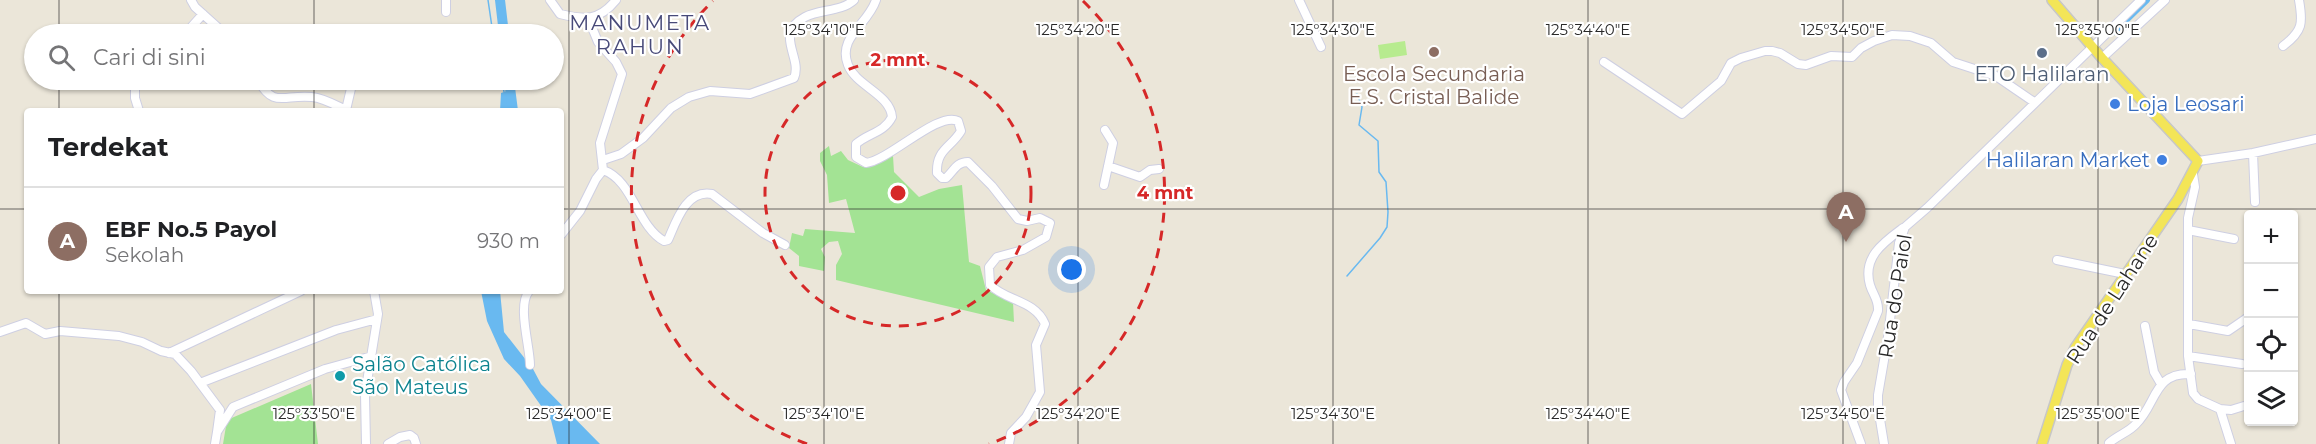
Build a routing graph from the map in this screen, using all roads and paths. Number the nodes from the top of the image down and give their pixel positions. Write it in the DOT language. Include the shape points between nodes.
graph roads {
  1 [pos="191,0"];
  2 [pos="446,0"];
  3 [pos="550,0"];
  4 [pos="616,0"];
  5 [pos="854,0"];
  6 [pos="876,0"];
  7 [pos="1299,0"];
  8 [pos="2052,0"];
  9 [pos="2141,0"];
  10 [pos="2165,0"];
  11 [pos="2299,0"];
  12 [pos="446,12"];
  13 [pos="203,14"];
  14 [pos="595,17"];
  15 [pos="194,24"];
  16 [pos="214,24"];
  17 [pos="2283,46"];
  18 [pos="1321,47"];
  19 [pos="2092,47"];
  20 [pos="2102,58"];
  21 [pos="1604,62"];
  22 [pos="135,90"];
  23 [pos="263,90"];
  24 [pos="351,90"];
  25 [pos="2034,102"];
  26 [pos="138,108"];
  27 [pos="342,108"];
  28 [pos="347,108"];
  29 [pos="1105,130"];
  30 [pos="2316,139"];
  31 [pos="2253,153"];
  32 [pos="603,160"];
  33 [pos="2198,161"];
  34 [pos="1108,165"];
  35 [pos="603,170"];
  36 [pos="1159,170"];
  37 [pos="2193,174"];
  38 [pos="1104,185"];
  39 [pos="2255,202"];
  40 [pos="1905,227"];
  41 [pos="2188,230"];
  42 [pos="564,231"];
  43 [pos="2234,239"];
  44 [pos="784,245"];
  45 [pos="2057,260"];
  46 [pos="2125,274"];
  47 [pos="295,294"];
  48 [pos="374,294"];
  49 [pos="527,294"];
  50 [pos="377,319"];
  51 [pos="2244,320"];
  52 [pos="2189,324"];
  53 [pos="2145,326"];
  54 [pos="0,333"];
  55 [pos="169,353"];
  56 [pos="372,356"];
  57 [pos="2188,356"];
  58 [pos="2242,364"];
  59 [pos="530,365"];
  60 [pos="2190,374"];
  61 [pos="200,383"];
  62 [pos="2161,384"];
  63 [pos="2244,406"];
  64 [pos="2220,409"];
  65 [pos="218,432"];
  66 [pos="2109,442"];
  67 [pos="215,444"];
  68 [pos="366,444"];
  69 [pos="388,444"];
  70 [pos="416,444"];
  71 [pos="1009,444"];
  72 [pos="1861,444"];
  73 [pos="1884,444"];
  74 [pos="2042,444"];
  75 [pos="2231,444"];
  1 -- 13 [label="street"];
  2 -- 12 [label="street"];
  3 -- 14 [label="street" via="560,14"];
  4 -- 14 [label="street"];
  5 -- 32 [label="street" via="801,19 792,30 789,44 796,66 794,78 744,95 710,91 689,97 671,108 643,138 621,154"];
  6 -- 71 [label="street" via="867,19 849,38 847,63 887,104 892,117 881,130 856,144 856,157 866,163 877,161 934,125 953,119 958,121 961,131 941,152 937,173 946,178 956,165 969,162 1018,219 1040,218 1050,223 1046,237 1023,250 997,257 989,267 990,285 1035,310 1044,324 1036,345 1040,392 1026,417 1011,433"];
  7 -- 18 [label="street"];
  8 -- 19 [label="main road"];
  9 -- 19 [label="street, Rua do Paiol"];
  10 -- 20 [label="street"];
  11 -- 17 [label="street" via="2303,20 2294,38"];
  13 -- 15 [label="street"];
  13 -- 16 [label="street"];
  14 -- 32 [label="street" via="591,25 595,36 622,74 600,143"];
  19 -- 20 [label="main road"];
  19 -- 25 [label="street, Rua do Paiol"];
  20 -- 33 [label="main road"];
  21 -- 25 [label="street" via="1682,114 1721,81 1731,63 1741,58 1772,51 1806,65 1831,56 1852,57 1874,41 1901,35 1931,43 1953,62 1996,76"];
  22 -- 26 [label="street"];
  23 -- 27 [label="street" via="272,98 315,97"];
  24 -- 28 [label="street"];
  25 -- 40 [label="street, Rua do Paiol"];
  29 -- 34 [label="street" via="1113,143"];
  30 -- 31 [label="street"];
  31 -- 33 [label="street"];
  31 -- 39 [label="street"];
  32 -- 35 [label="street"];
  33 -- 37 [label="main road, Rua de Lahane"];
  34 -- 36 [label="street" via="1140,177 1150,170"];
  34 -- 38 [label="street"];
  35 -- 42 [label="street"];
  35 -- 44 [label="street" via="615,174 660,240 668,240 683,208 707,193"];
  37 -- 41 [label="street" via="2195,187"];
  37 -- 46 [label="main road, Rua de Lahane"];
  40 -- 72 [label="street" via="1872,254 1869,282 1879,303 1878,311 1857,363 1841,390"];
  40 -- 73 [label="street, Rua do Paiol" via="1895,268 1878,395"];
  41 -- 43 [label="street"];
  41 -- 52 [label="street"];
  45 -- 46 [label="street"];
  46 -- 74 [label="main road, Rua de Lahane" via="2075,348"];
  47 -- 55 [label="street"];
  48 -- 50 [label="street"];
  49 -- 59 [label="street"];
  50 -- 56 [label="street"];
  50 -- 61 [label="street" via="336,330"];
  51 -- 52 [label="street" via="2228,331"];
  52 -- 57 [label="street"];
  53 -- 62 [label="street" via="2154,372"];
  54 -- 55 [label="street" via="26,323 45,334 60,331 119,336"];
  55 -- 61 [label="street" via="175,354"];
  56 -- 65 [label="street" via="325,369 233,407"];
  56 -- 68 [label="street" via="364,394"];
  57 -- 58 [label="street"];
  57 -- 60 [label="street"];
  60 -- 62 [label="street" via="2174,375"];
  60 -- 64 [label="street" via="2198,399"];
  61 -- 65 [label="street" via="220,410"];
  62 -- 66 [label="street" via="2136,425"];
  63 -- 64 [label="street"];
  64 -- 75 [label="street"];
  65 -- 67 [label="street"];
  69 -- 70 [label="street" via="410,435"];
}
